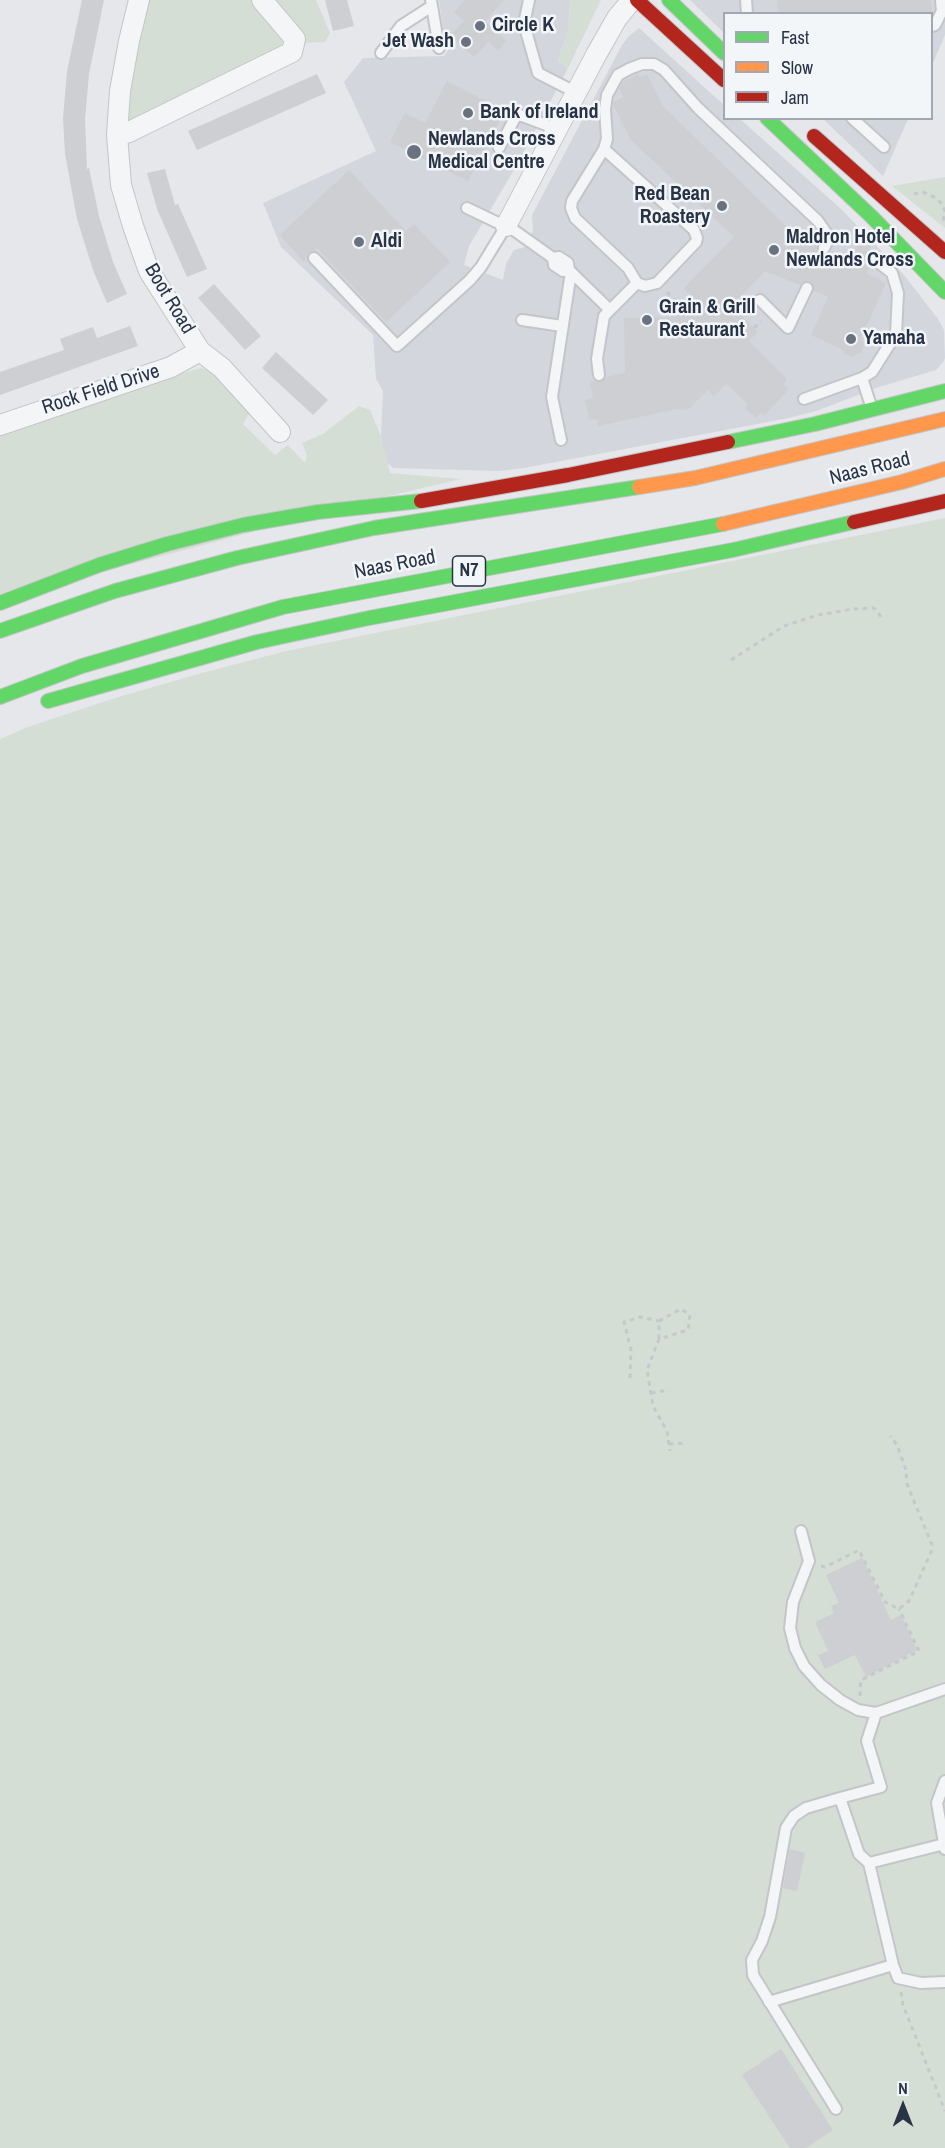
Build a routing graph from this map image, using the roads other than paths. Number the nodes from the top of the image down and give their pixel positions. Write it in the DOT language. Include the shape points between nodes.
graph roads {
  1 [pos="139,0"];
  2 [pos="262,0"];
  3 [pos="529,0"];
  4 [pos="632,0"];
  5 [pos="637,0"];
  6 [pos="669,0"];
  7 [pos="941,0"];
  8 [pos="431,3"];
  9 [pos="933,26"];
  10 [pos="439,48"];
  11 [pos="723,52"];
  12 [pos="381,53"];
  13 [pos="723,79"];
  14 [pos="577,93"];
  15 [pos="769,120"];
  16 [pos="854,120"];
  17 [pos="803,126"];
  18 [pos="557,129"];
  19 [pos="117,135"];
  20 [pos="884,147"];
  21 [pos="499,148"];
  22 [pos="604,149"];
  23 [pos="467,208"];
  24 [pos="506,226"];
  25 [pos="929,237"];
  26 [pos="945,247"];
  27 [pos="824,248"];
  28 [pos="945,252"];
  29 [pos="314,258"];
  30 [pos="874,259"];
  31 [pos="570,271"];
  32 [pos="637,283"];
  33 [pos="807,288"];
  34 [pos="945,292"];
  35 [pos="760,300"];
  36 [pos="610,310"];
  37 [pos="522,320"];
  38 [pos="562,326"];
  39 [pos="200,351"];
  40 [pos="599,375"];
  41 [pos="862,378"];
  42 [pos="945,381"];
  43 [pos="945,391"];
  44 [pos="926,394"];
  45 [pos="804,399"];
  46 [pos="872,409"];
  47 [pos="945,419"];
  48 [pos="0,424"];
  49 [pos="279,432"];
  50 [pos="561,440"];
  51 [pos="945,469"];
  52 [pos="945,501"];
  53 [pos="418,502"];
  54 [pos="0,603"];
  55 [pos="0,618"];
  56 [pos="0,631"];
  57 [pos="0,698"];
  58 [pos="37,704"];
  59 [pos="801,1531"];
  60 [pos="945,1689"];
  61 [pos="876,1713"];
  62 [pos="945,1781"];
  63 [pos="840,1798"];
  64 [pos="944,1847"];
  65 [pos="869,1863"];
  66 [pos="893,1965"];
  67 [pos="945,1982"];
  68 [pos="770,2002"];
  69 [pos="836,2109"];
  1 -- 19 [label="street, Boot Road" via="120,91"];
  2 -- 19 [label="street" via="295,39 292,52"];
  3 -- 14 [label="lane" via="524,24 538,73"];
  4 -- 14 [label="street" via="617,18"];
  5 -- 13 [label="main road"];
  6 -- 11 [label="main road"];
  7 -- 9 [label="lane" via="942,11"];
  8 -- 10 [label="lane"];
  8 -- 12 [label="lane" via="401,26"];
  14 -- 18 [label="street"];
  15 -- 34 [label="main road"];
  16 -- 20 [label="lane"];
  17 -- 25 [label="main road"];
  18 -- 21 [label="lane" via="516,114"];
  18 -- 24 [label="street"];
  19 -- 39 [label="street, Boot Road" via="121,185 149,270"];
  22 -- 27 [label="lane" via="605,109 618,75 642,64 654,64 818,220 827,234"];
  22 -- 32 [label="lane" via="571,208 575,218 627,268"];
  22 -- 32 [label="lane" via="694,230 697,238 657,283"];
  23 -- 24 [label="lane"];
  24 -- 29 [label="lane" via="470,280 397,346"];
  24 -- 31 [label="lane" via="553,258 568,263"];
  25 -- 26 [label="main road"];
  25 -- 28 [label="main road"];
  30 -- 41 [label="lane" via="892,273 898,293 896,334 872,372"];
  31 -- 36 [label="lane"];
  31 -- 38 [label="lane"];
  32 -- 36 [label="lane"];
  33 -- 35 [label="lane" via="788,328"];
  36 -- 40 [label="lane" via="604,316 597,359"];
  37 -- 38 [label="lane"];
  38 -- 50 [label="lane" via="552,397"];
  39 -- 48 [label="street, Rock Field Drive" via="171,367"];
  39 -- 49 [label="street, Boot Road" via="222,368"];
  41 -- 45 [label="lane"];
  41 -- 46 [label="lane"];
  42 -- 44 [label="main road"];
  43 -- 44 [label="main road"];
  44 -- 46 [label="main road"];
  46 -- 53 [label="main road" via="567,476"];
  47 -- 56 [label="main road, Naas Road" via="695,478 374,528 237,558 115,591"];
  51 -- 57 [label="main road, Naas Road / N7" via="728,523 283,607 82,666"];
  52 -- 58 [label="main road" via="733,550 256,642"];
  53 -- 54 [label="main road" via="318,512 167,544"];
  53 -- 55 [label="main road" via="222,542 93,581"];
  59 -- 61 [label="lane" via="809,1561 793,1602 790,1628 795,1648 821,1685 858,1710"];
  60 -- 61 [label="lane"];
  61 -- 63 [label="lane" via="867,1741 881,1787"];
  62 -- 64 [label="lane" via="938,1803"];
  63 -- 65 [label="lane" via="859,1854"];
  63 -- 68 [label="lane" via="806,1809 794,1816 786,1828 770,1917 752,1960 753,1975"];
  64 -- 65 [label="lane"];
  65 -- 66 [label="lane"];
  66 -- 67 [label="lane" via="898,1978 921,1983"];
  66 -- 68 [label="lane"];
  68 -- 69 [label="lane"];
}
